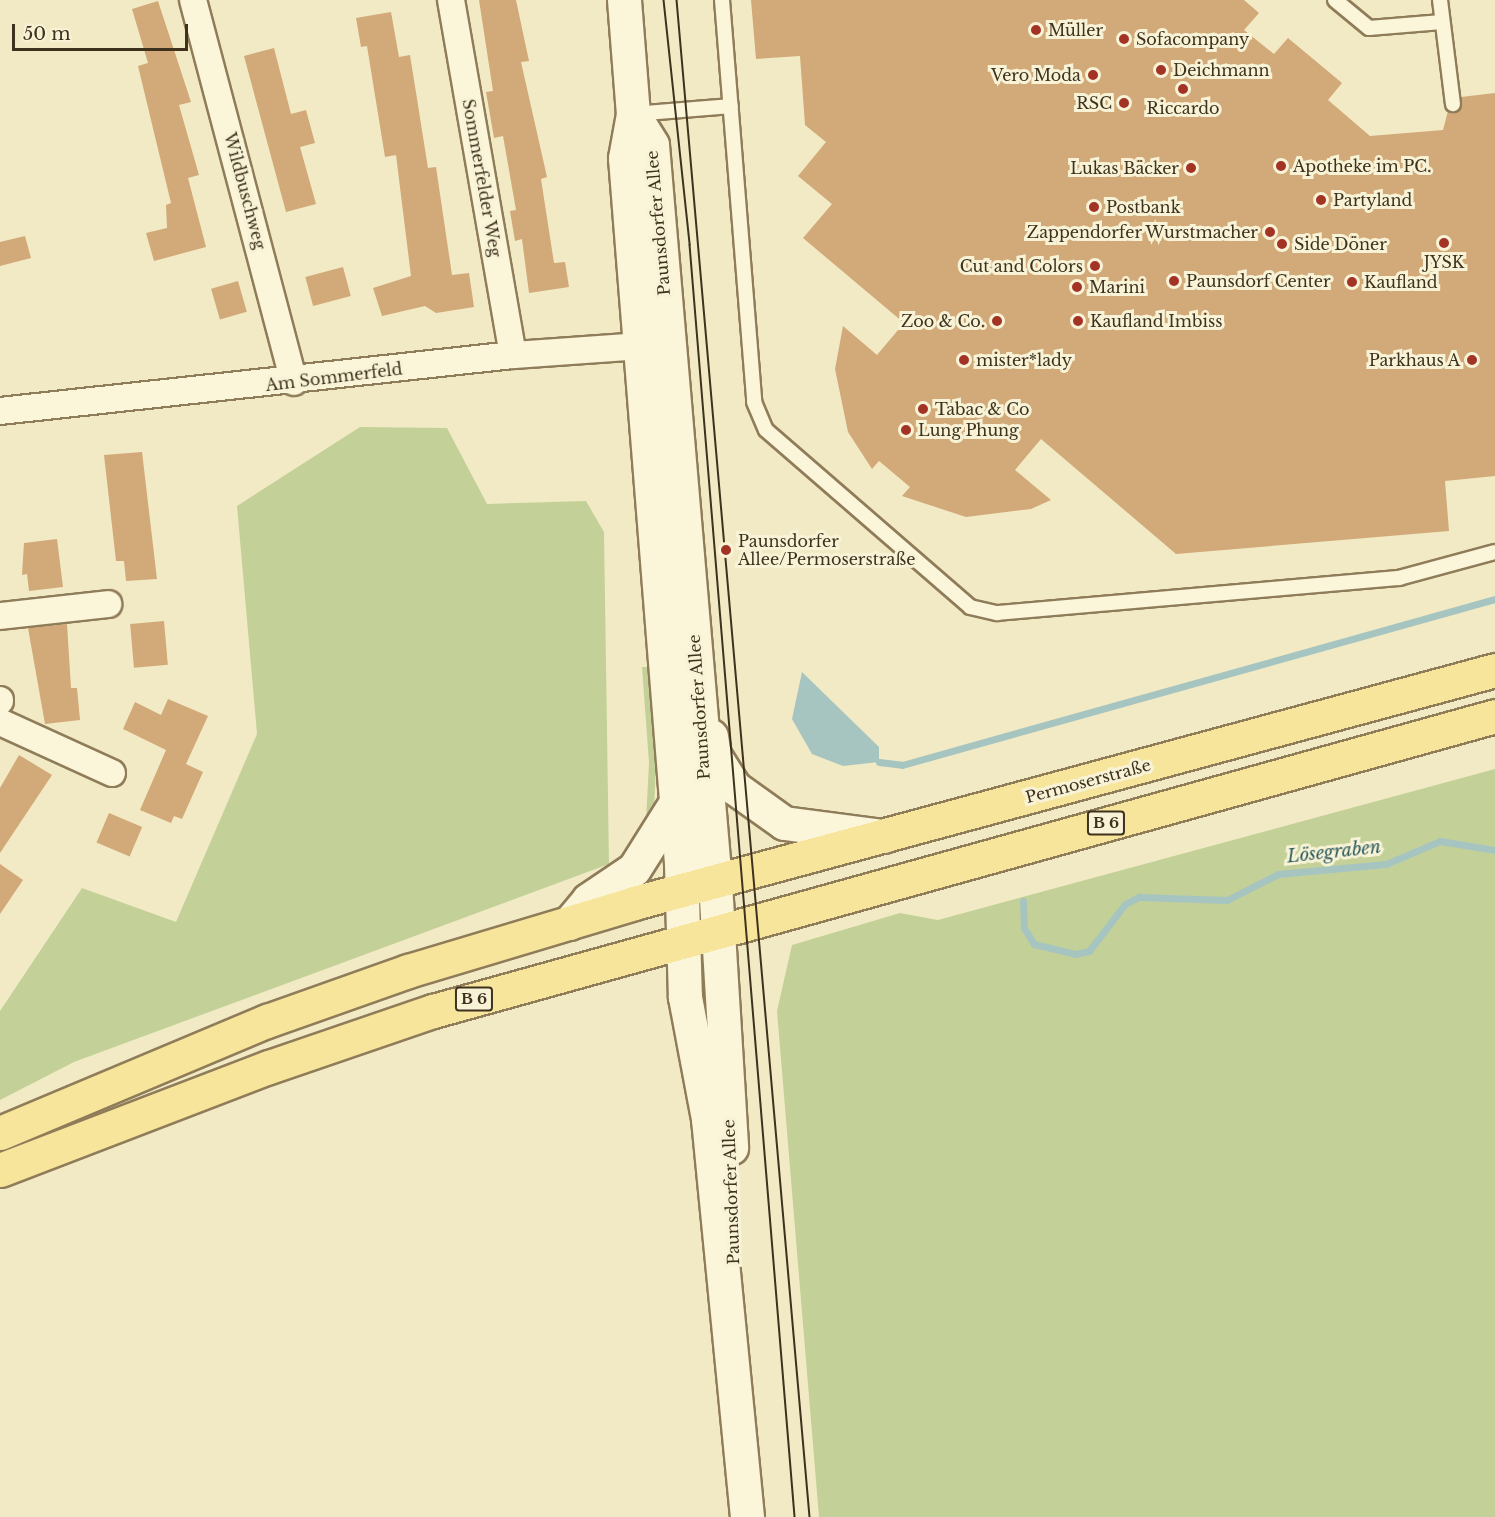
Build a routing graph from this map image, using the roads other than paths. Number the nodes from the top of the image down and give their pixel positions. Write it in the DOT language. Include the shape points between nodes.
graph roads {
  1 [pos="193,0"];
  2 [pos="451,0"];
  3 [pos="624,0"];
  4 [pos="722,0"];
  5 [pos="1335,0"];
  6 [pos="1440,0"];
  7 [pos="1442,22"];
  8 [pos="1453,104"];
  9 [pos="731,106"];
  10 [pos="633,114"];
  11 [pos="654,345"];
  12 [pos="513,355"];
  13 [pos="294,382"];
  14 [pos="0,411"];
  15 [pos="1495,552"];
  16 [pos="108,603"];
  17 [pos="0,616"];
  18 [pos="697,670"];
  19 [pos="1495,670"];
  20 [pos="1495,716"];
  21 [pos="0,722"];
  22 [pos="111,773"];
  23 [pos="675,804"];
  24 [pos="888,836"];
  25 [pos="715,883"];
  26 [pos="681,891"];
  27 [pos="569,923"];
  28 [pos="717,929"];
  29 [pos="682,939"];
  30 [pos="0,1133"];
  31 [pos="0,1170"];
  32 [pos="729,1305"];
  33 [pos="747,1517"];
  1 -- 13 [label="street, Wildbuschweg"];
  2 -- 12 [label="street, Sommerfelder Weg"];
  3 -- 10 [label="main road, Paunsdorfer Allee"];
  4 -- 9 [label="lane"];
  5 -- 7 [label="lane" via="1369,28"];
  6 -- 7 [label="lane"];
  7 -- 8 [label="lane"];
  9 -- 10 [label="lane"];
  9 -- 15 [label="lane" via="754,402 766,430 970,607 997,613 1399,578"];
  10 -- 11 [label="main road, Paunsdorfer Allee" via="625,158"];
  11 -- 12 [label="street, Am Sommerfeld"];
  11 -- 18 [label="main road, Paunsdorfer Allee"];
  11 -- 23 [label="main road, Paunsdorfer Allee" via="646,388"];
  12 -- 13 [label="street, Am Sommerfeld"];
  13 -- 14 [label="street, Am Sommerfeld"];
  16 -- 17 [label="street"];
  18 -- 24 [label="main road" via="714,755 735,788 784,823"];
  18 -- 25 [label="main road, Paunsdorfer Allee"];
  19 -- 24 [label="main road, Permoserstraße"];
  20 -- 28 [label="main road, B 6"];
  21 -- 22 [label="street"];
  23 -- 26 [label="main road, Paunsdorfer Allee"];
  23 -- 27 [label="main road" via="634,868 588,900"];
  24 -- 25 [label="main road, Permoserstraße"];
  25 -- 26 [label="main road, Permoserstraße"];
  25 -- 28 [label="main road, Paunsdorfer Allee"];
  26 -- 27 [label="main road, Permoserstraße"];
  26 -- 29 [label="main road, Paunsdorfer Allee"];
  27 -- 30 [label="main road, Permoserstraße" via="267,1021"];
  28 -- 29 [label="main road, B 6"];
  28 -- 32 [label="main road, Paunsdorfer Allee" via="734,1196"];
  29 -- 31 [label="main road, B 6" via="313,1052"];
  29 -- 32 [label="main road, Paunsdorfer Allee" via="685,997 708,1119"];
  32 -- 33 [label="main road, Paunsdorfer Allee"];
}
